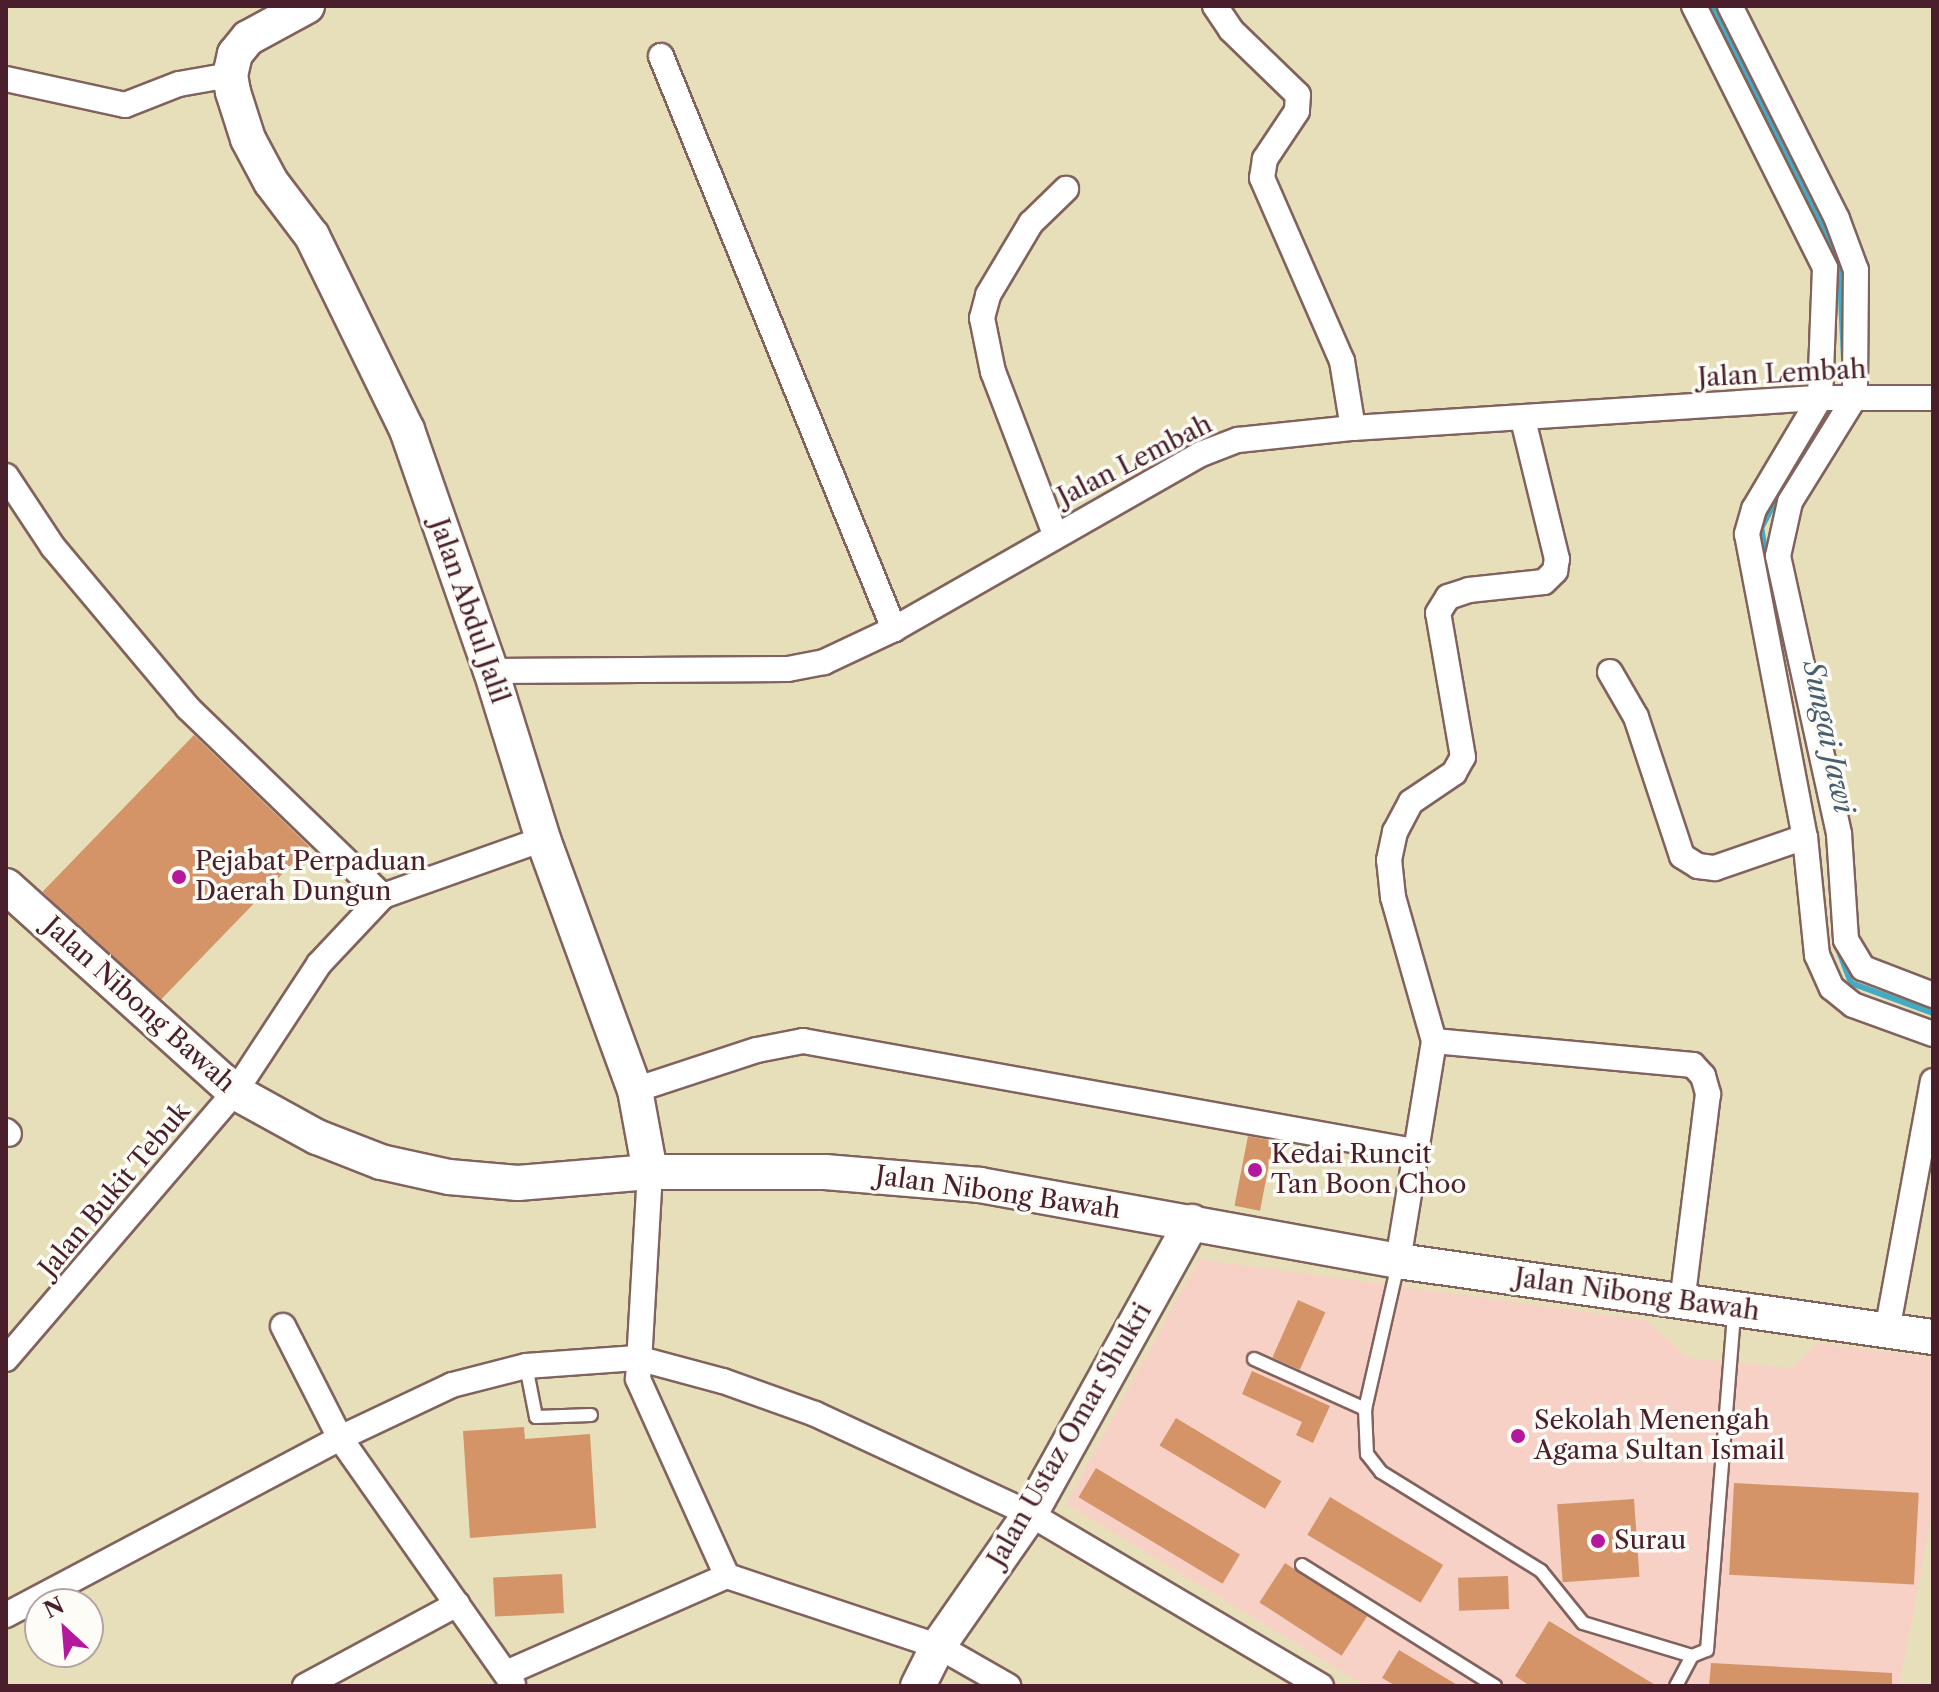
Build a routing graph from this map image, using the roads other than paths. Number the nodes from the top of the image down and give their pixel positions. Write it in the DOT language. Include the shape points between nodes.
graph roads {
  1 [pos="307,6"];
  2 [pos="1215,6"];
  3 [pos="1694,6"];
  4 [pos="1730,6"];
  5 [pos="661,56"];
  6 [pos="230,75"];
  7 [pos="6,79"];
  8 [pos="1066,189"];
  9 [pos="1855,397"];
  10 [pos="1820,398"];
  11 [pos="1933,398"];
  12 [pos="1523,419"];
  13 [pos="1353,428"];
  14 [pos="6,476"];
  15 [pos="1055,534"];
  16 [pos="894,629"];
  17 [pos="491,671"];
  18 [pos="1610,672"];
  19 [pos="1805,837"];
  20 [pos="543,839"];
  21 [pos="6,886"];
  22 [pos="383,896"];
  23 [pos="1933,995"];
  24 [pos="1933,1034"];
  25 [pos="1434,1041"];
  26 [pos="1933,1081"];
  27 [pos="635,1090"];
  28 [pos="235,1092"];
  29 [pos="1414,1151"];
  30 [pos="650,1172"];
  31 [pos="1192,1222"];
  32 [pos="1398,1261"];
  33 [pos="1682,1303"];
  34 [pos="1734,1309"];
  35 [pos="283,1326"];
  36 [pos="1887,1331"];
  37 [pos="1933,1337"];
  38 [pos="8,1355"];
  39 [pos="637,1358"];
  40 [pos="1254,1359"];
  41 [pos="526,1366"];
  42 [pos="1365,1409"];
  43 [pos="591,1415"];
  44 [pos="340,1438"];
  45 [pos="1030,1514"];
  46 [pos="1302,1565"];
  47 [pos="727,1576"];
  48 [pos="457,1604"];
  49 [pos="6,1615"];
  50 [pos="938,1646"];
  51 [pos="1692,1656"];
  52 [pos="510,1680"];
  53 [pos="1316,1685"];
  54 [pos="305,1686"];
  55 [pos="918,1686"];
  56 [pos="1008,1686"];
  57 [pos="1495,1686"];
  58 [pos="1676,1686"];
  1 -- 6 [label="main road" via="248,38 235,54"];
  2 -- 13 [label="street" via="1231,30 1298,95 1297,111 1265,159 1262,178 1338,349"];
  3 -- 10 [label="street" via="1825,268"];
  4 -- 9 [label="street" via="1848,242 1860,298"];
  5 -- 16 [label="street"];
  6 -- 7 [label="street" via="179,84 125,105"];
  6 -- 17 [label="main road, Jalan Abdul Jalil" via="248,139 271,182 312,236 381,370"];
  8 -- 15 [label="street" via="1031,223 988,295 982,318 993,372"];
  9 -- 10 [label="street, Jalan Lembah"];
  9 -- 11 [label="street, Jalan Lembah"];
  9 -- 23 [label="street" via="1790,502 1778,556 1839,834 1846,940 1863,968"];
  10 -- 12 [label="street, Jalan Lembah"];
  10 -- 19 [label="street" via="1754,509 1747,534"];
  12 -- 13 [label="street, Jalan Lembah"];
  12 -- 25 [label="street" via="1557,559 1555,571 1544,582 1448,597 1438,613 1463,757 1454,773 1411,802 1395,832 1389,860 1393,897"];
  13 -- 15 [label="street, Jalan Lembah" via="1238,440 1201,454"];
  14 -- 22 [label="street" via="53,547 188,708"];
  15 -- 16 [label="street, Jalan Lembah"];
  16 -- 17 [label="street, Jalan Lembah" via="824,662 788,669"];
  17 -- 20 [label="main road, Jalan Abdul Jalil"];
  18 -- 19 [label="street" via="1636,717 1682,856 1715,868"];
  19 -- 24 [label="street" via="1817,955 1832,988 1853,1005"];
  20 -- 22 [label="street"];
  20 -- 27 [label="main road, Jalan Abdul Jalil"];
  21 -- 28 [label="main road, Jalan Nibong Bawah"];
  22 -- 28 [label="street, Jalan Bukit Tebuk" via="319,964"];
  25 -- 29 [label="street"];
  25 -- 33 [label="street" via="1693,1065 1708,1094"];
  26 -- 36 [label="street"];
  27 -- 29 [label="street" via="757,1050 803,1041"];
  27 -- 30 [label="main road, Jalan Abdul Jalil"];
  28 -- 30 [label="main road, Jalan Nibong Bawah" via="317,1137 381,1162 449,1177 518,1183"];
  28 -- 38 [label="street, Jalan Bukit Tebuk"];
  29 -- 32 [label="street"];
  30 -- 31 [label="main road, Jalan Nibong Bawah" via="825,1172 910,1178"];
  30 -- 39 [label="street"];
  31 -- 32 [label="main road, Jalan Nibong Bawah"];
  31 -- 45 [label="main road, Jalan Ustaz Omar Shukri"];
  32 -- 33 [label="main road, Jalan Nibong Bawah"];
  32 -- 42 [label="lane"];
  33 -- 34 [label="main road, Jalan Nibong Bawah"];
  34 -- 36 [label="main road, Jalan Nibong Bawah"];
  34 -- 51 [label="lane" via="1707,1650"];
  35 -- 44 [label="street"];
  36 -- 37 [label="main road, Jalan Nibong Bawah"];
  39 -- 41 [label="street"];
  39 -- 45 [label="street" via="815,1414"];
  39 -- 47 [label="street" via="647,1408"];
  40 -- 42 [label="lane"];
  41 -- 43 [label="lane" via="536,1417"];
  41 -- 44 [label="street" via="452,1385"];
  42 -- 51 [label="lane" via="1367,1454 1381,1472 1541,1571 1583,1623"];
  44 -- 48 [label="street"];
  44 -- 49 [label="street"];
  45 -- 50 [label="main road, Jalan Ustaz Omar Shukri"];
  45 -- 53 [label="street"];
  46 -- 57 [label="lane"];
  47 -- 50 [label="street"];
  47 -- 52 [label="street"];
  48 -- 52 [label="street"];
  48 -- 54 [label="street"];
  50 -- 55 [label="main road, Jalan Ustaz Omar Shukri"];
  50 -- 56 [label="street"];
  51 -- 58 [label="lane"];
}
